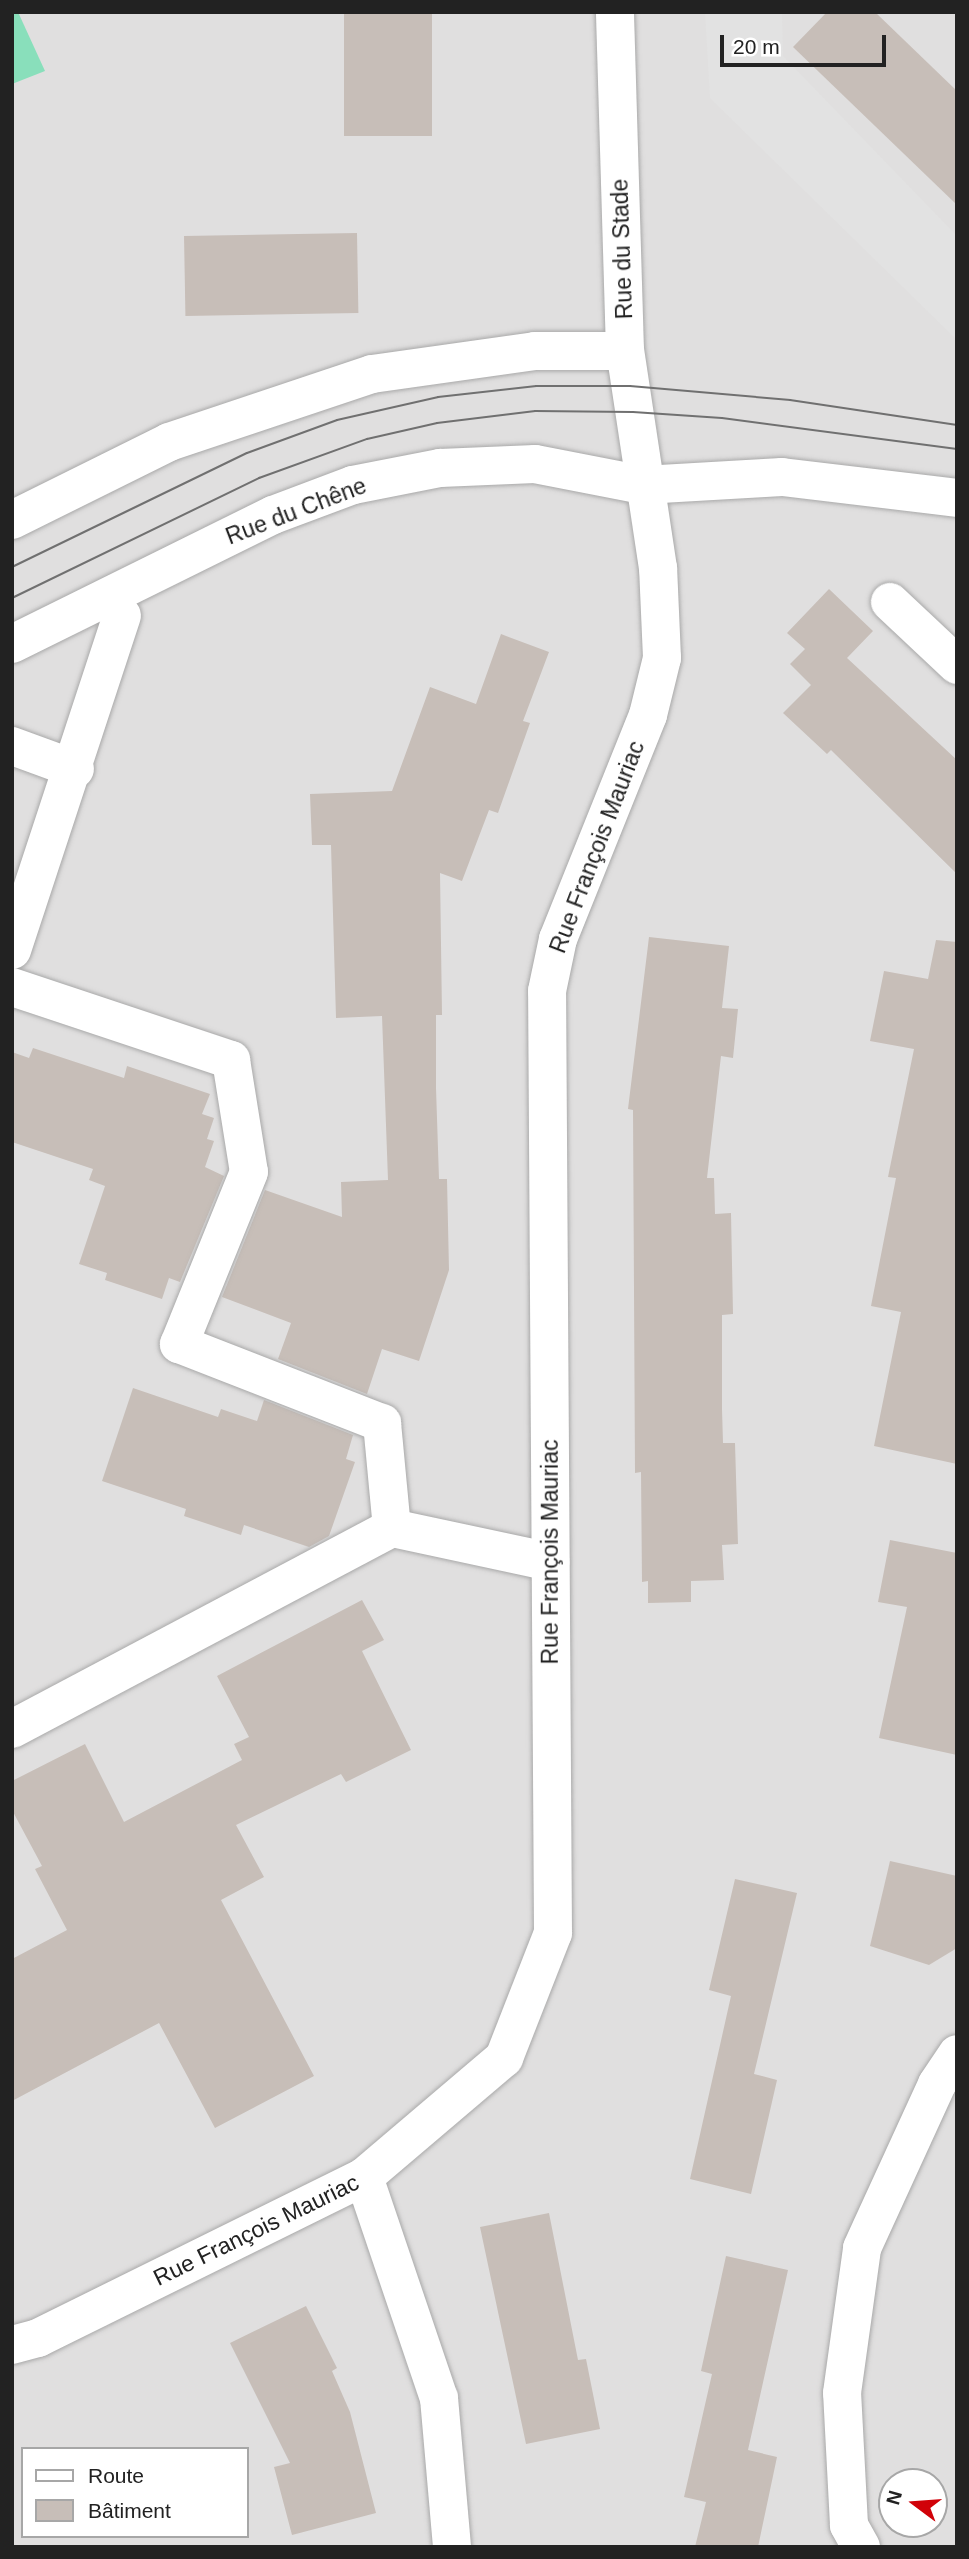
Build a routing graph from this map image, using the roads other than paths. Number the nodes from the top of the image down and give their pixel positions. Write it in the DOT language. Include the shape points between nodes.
graph roads {
  1 [pos="615,12"];
  2 [pos="625,351"];
  3 [pos="643,485"];
  4 [pos="957,498"];
  5 [pos="12,520"];
  6 [pos="890,602"];
  7 [pos="121,616"];
  8 [pos="12,644"];
  9 [pos="957,665"];
  10 [pos="12,746"];
  11 [pos="75,769"];
  12 [pos="12,950"];
  13 [pos="12,986"];
  14 [pos="392,1528"];
  15 [pos="550,1562"];
  16 [pos="12,1729"];
  17 [pos="957,2054"];
  18 [pos="365,2177"];
  19 [pos="12,2345"];
  20 [pos="452,2547"];
  21 [pos="862,2547"];
  1 -- 2 [label="street, Rue du Stade"];
  2 -- 3 [label="street, Rue du Stade"];
  2 -- 5 [label="street" via="535,351 372,374 169,442"];
  3 -- 4 [label="street, Rue du Chêne" via="782,477"];
  3 -- 8 [label="street, Rue du Chêne" via="535,464 440,468 353,485 273,515"];
  3 -- 15 [label="street, Rue François Mauriac" via="658,568 662,658 648,715 558,939 547,991"];
  6 -- 9 [label="street"];
  7 -- 11 [label="street"];
  10 -- 11 [label="street"];
  11 -- 12 [label="street"];
  13 -- 14 [label="street" via="231,1060 249,1172 179,1344 382,1423"];
  14 -- 15 [label="street"];
  14 -- 16 [label="street"];
  15 -- 18 [label="street, Rue François Mauriac" via="553,1933 504,2058"];
  17 -- 21 [label="street" via="937,2084 862,2248 842,2393 849,2525"];
  18 -- 19 [label="street, Rue François Mauriac" via="38,2338"];
  18 -- 20 [label="street" via="439,2398"];
}
